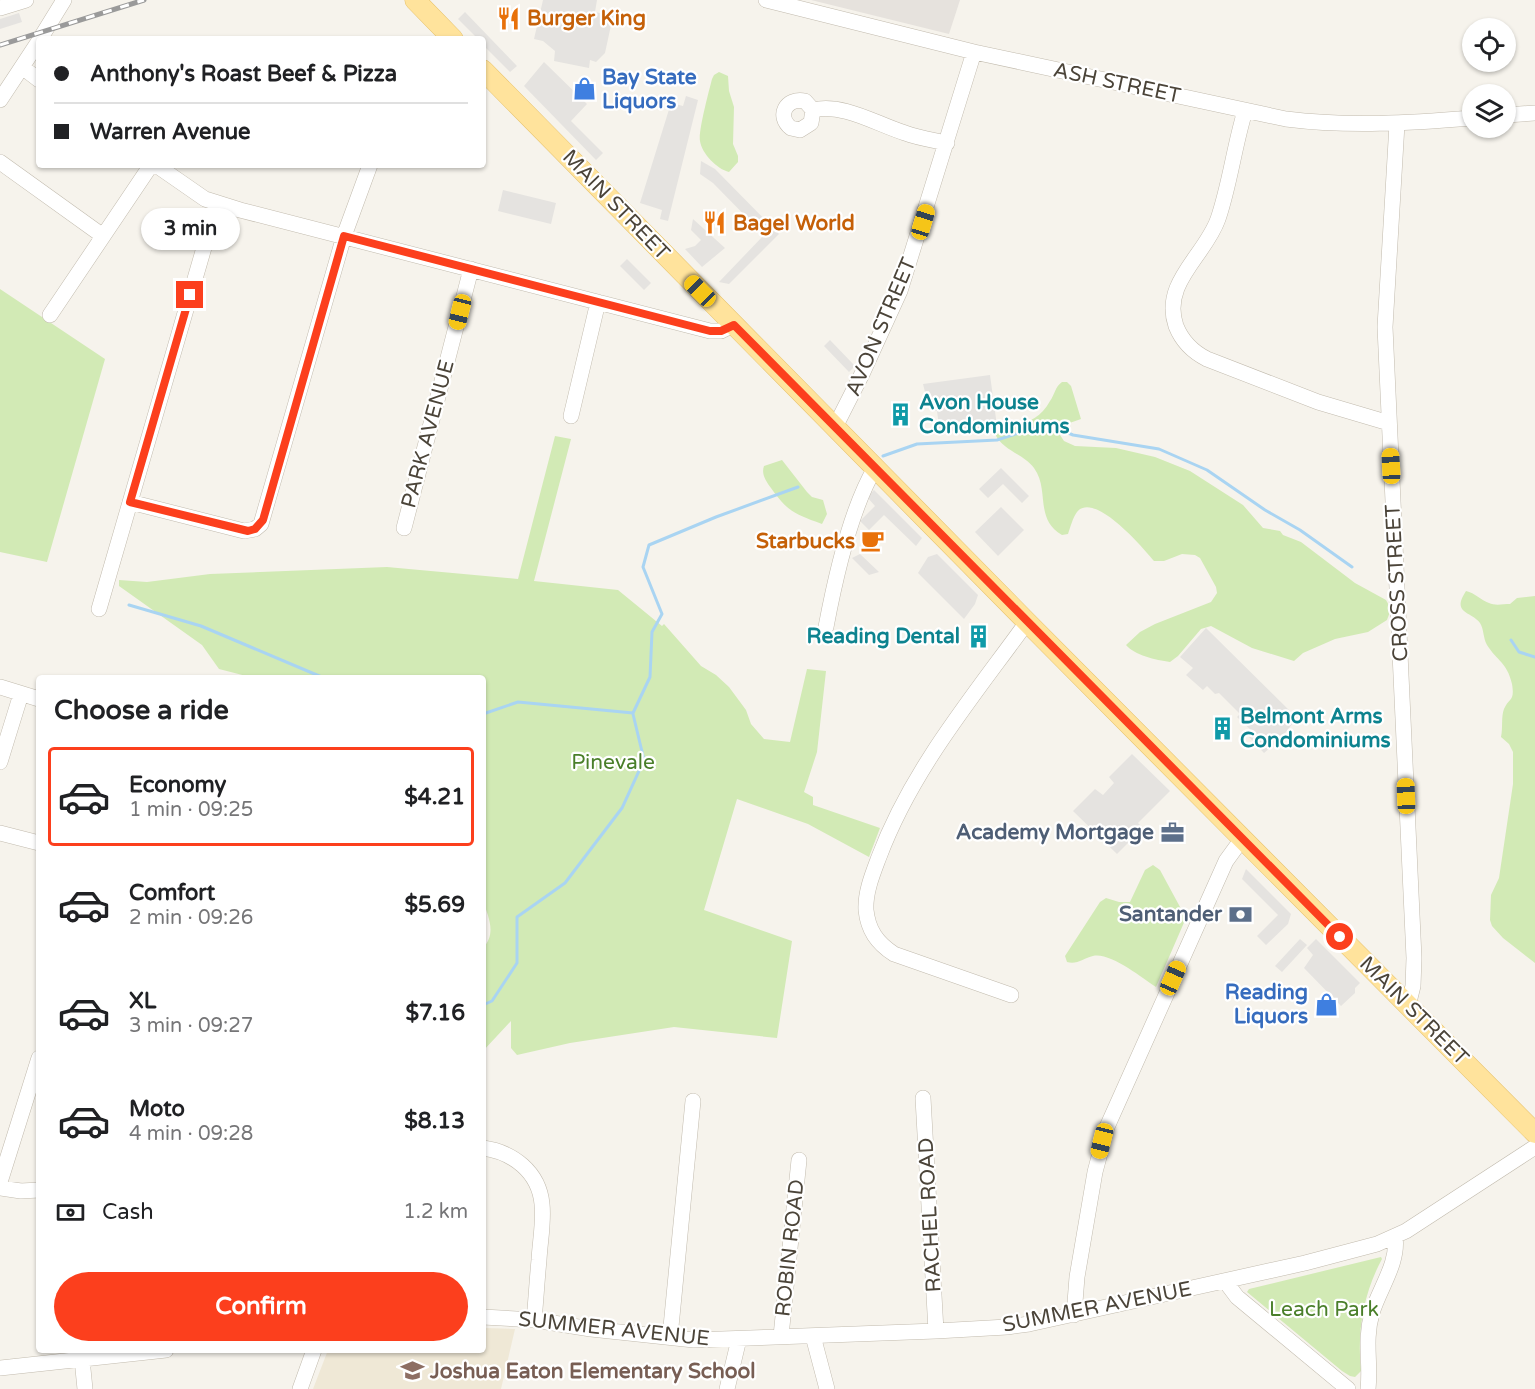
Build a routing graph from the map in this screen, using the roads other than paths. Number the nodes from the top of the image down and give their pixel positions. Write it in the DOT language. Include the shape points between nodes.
graph roads {
  1 [pos="26,0"];
  2 [pos="415,0"];
  3 [pos="766,0"];
  4 [pos="61,1"];
  5 [pos="0,8"];
  6 [pos="41,36"];
  7 [pos="450,36"];
  8 [pos="36,45"];
  9 [pos="974,52"];
  10 [pos="22,67"];
  11 [pos="486,72"];
  12 [pos="36,78"];
  13 [pos="2,92"];
  14 [pos="813,110"];
  15 [pos="1245,111"];
  16 [pos="1535,113"];
  17 [pos="1516,114"];
  18 [pos="1462,119"];
  19 [pos="1397,124"];
  20 [pos="947,143"];
  21 [pos="0,162"];
  22 [pos="149,168"];
  23 [pos="160,168"];
  24 [pos="369,168"];
  25 [pos="217,203"];
  26 [pos="103,236"];
  27 [pos="344,236"];
  28 [pos="471,269"];
  29 [pos="598,302"];
  30 [pos="50,315"];
  31 [pos="734,325"];
  32 [pos="571,416"];
  33 [pos="1389,423"];
  34 [pos="835,427"];
  35 [pos="875,468"];
  36 [pos="130,502"];
  37 [pos="404,528"];
  38 [pos="99,609"];
  39 [pos="1027,622"];
  40 [pos="826,627"];
  41 [pos="0,687"];
  42 [pos="21,694"];
  43 [pos="36,698"];
  44 [pos="0,762"];
  45 [pos="0,833"];
  46 [pos="1242,839"];
  47 [pos="36,842"];
  48 [pos="1011,995"];
  49 [pos="1408,1006"];
  50 [pos="36,1068"];
  51 [pos="923,1098"];
  52 [pos="693,1101"];
  53 [pos="1535,1133"];
  54 [pos="1535,1147"];
  55 [pos="486,1149"];
  56 [pos="799,1160"];
  57 [pos="0,1182"];
  58 [pos="0,1188"];
  59 [pos="36,1190"];
  60 [pos="1395,1237"];
  61 [pos="1225,1281"];
  62 [pos="1074,1316"];
  63 [pos="486,1317"];
  64 [pos="534,1320"];
  65 [pos="936,1331"];
  66 [pos="781,1336"];
  67 [pos="813,1336"];
  68 [pos="670,1337"];
  69 [pos="739,1339"];
  70 [pos="138,1353"];
  71 [pos="313,1353"];
  72 [pos="82,1359"];
  73 [pos="0,1368"];
  74 [pos="85,1389"];
  75 [pos="300,1389"];
  76 [pos="727,1389"];
  77 [pos="827,1389"];
  78 [pos="1348,1389"];
  79 [pos="1368,1389"];
  1 -- 5 [label="street"];
  2 -- 7 [label="main road"];
  3 -- 9 [label="street, ASH STREET"];
  4 -- 6 [label="street"];
  8 -- 10 [label="street"];
  9 -- 15 [label="street, ASH STREET"];
  9 -- 20 [label="street, AVON STREET"];
  10 -- 12 [label="street"];
  10 -- 13 [label="street"];
  11 -- 31 [label="main road, MAIN STREET"];
  14 -- 20 [label="street" via="853,113 905,134"];
  15 -- 19 [label="street, ASH STREET" via="1323,123"];
  15 -- 33 [label="street" via="1217,220 1208,241 1180,279 1173,298 1178,331 1191,349 1207,359 1327,405"];
  16 -- 17 [label="street"];
  18 -- 19 [label="street, ASH STREET"];
  19 -- 33 [label="street, CROSS STREET" via="1385,327"];
  20 -- 34 [label="street, AVON STREET" via="900,291"];
  21 -- 26 [label="street"];
  22 -- 26 [label="street"];
  23 -- 25 [label="street" via="198,195"];
  24 -- 27 [label="street"];
  25 -- 27 [label="street"];
  25 -- 36 [label="street"];
  26 -- 30 [label="street"];
  27 -- 28 [label="street"];
  27 -- 36 [label="street" via="263,520 255,529 244,531"];
  28 -- 29 [label="street"];
  28 -- 37 [label="street, PARK AVENUE"];
  29 -- 31 [label="street" via="710,331"];
  29 -- 32 [label="street"];
  31 -- 34 [label="main road, MAIN STREET"];
  33 -- 49 [label="street, CROSS STREET" via="1414,958"];
  34 -- 35 [label="main road, MAIN STREET"];
  35 -- 39 [label="main road, MAIN STREET"];
  35 -- 40 [label="street" via="856,512"];
  36 -- 38 [label="street"];
  39 -- 46 [label="main road, MAIN STREET"];
  39 -- 48 [label="street" via="915,780 882,848 866,902 873,935 894,954"];
  41 -- 42 [label="street"];
  42 -- 43 [label="street"];
  42 -- 44 [label="street"];
  45 -- 47 [label="street"];
  46 -- 49 [label="main road, MAIN STREET"];
  46 -- 62 [label="street" via="1226,861 1107,1127 1095,1172"];
  49 -- 53 [label="main road, MAIN STREET"];
  50 -- 57 [label="street"];
  51 -- 65 [label="street, RACHEL ROAD"];
  52 -- 68 [label="street"];
  54 -- 60 [label="street, SUMMER AVENUE"];
  55 -- 64 [label="street" via="516,1160 531,1174 540,1192 543,1214"];
  56 -- 66 [label="street, ROBIN ROAD"];
  58 -- 59 [label="street"];
  60 -- 61 [label="street, SUMMER AVENUE" via="1347,1253"];
  60 -- 79 [label="street" via="1396,1253 1369,1327"];
  61 -- 62 [label="street, SUMMER AVENUE"];
  61 -- 78 [label="street" via="1236,1296"];
  62 -- 65 [label="street, SUMMER AVENUE" via="1007,1328"];
  63 -- 64 [label="street, SUMMER AVENUE"];
  64 -- 68 [label="street, SUMMER AVENUE"];
  65 -- 67 [label="street, SUMMER AVENUE"];
  66 -- 67 [label="street, SUMMER AVENUE"];
  66 -- 69 [label="street, SUMMER AVENUE"];
  67 -- 77 [label="street"];
  68 -- 69 [label="street, SUMMER AVENUE"];
  69 -- 76 [label="street"];
  70 -- 72 [label="street"];
  71 -- 75 [label="street"];
  72 -- 73 [label="street"];
  72 -- 74 [label="street"];
}
